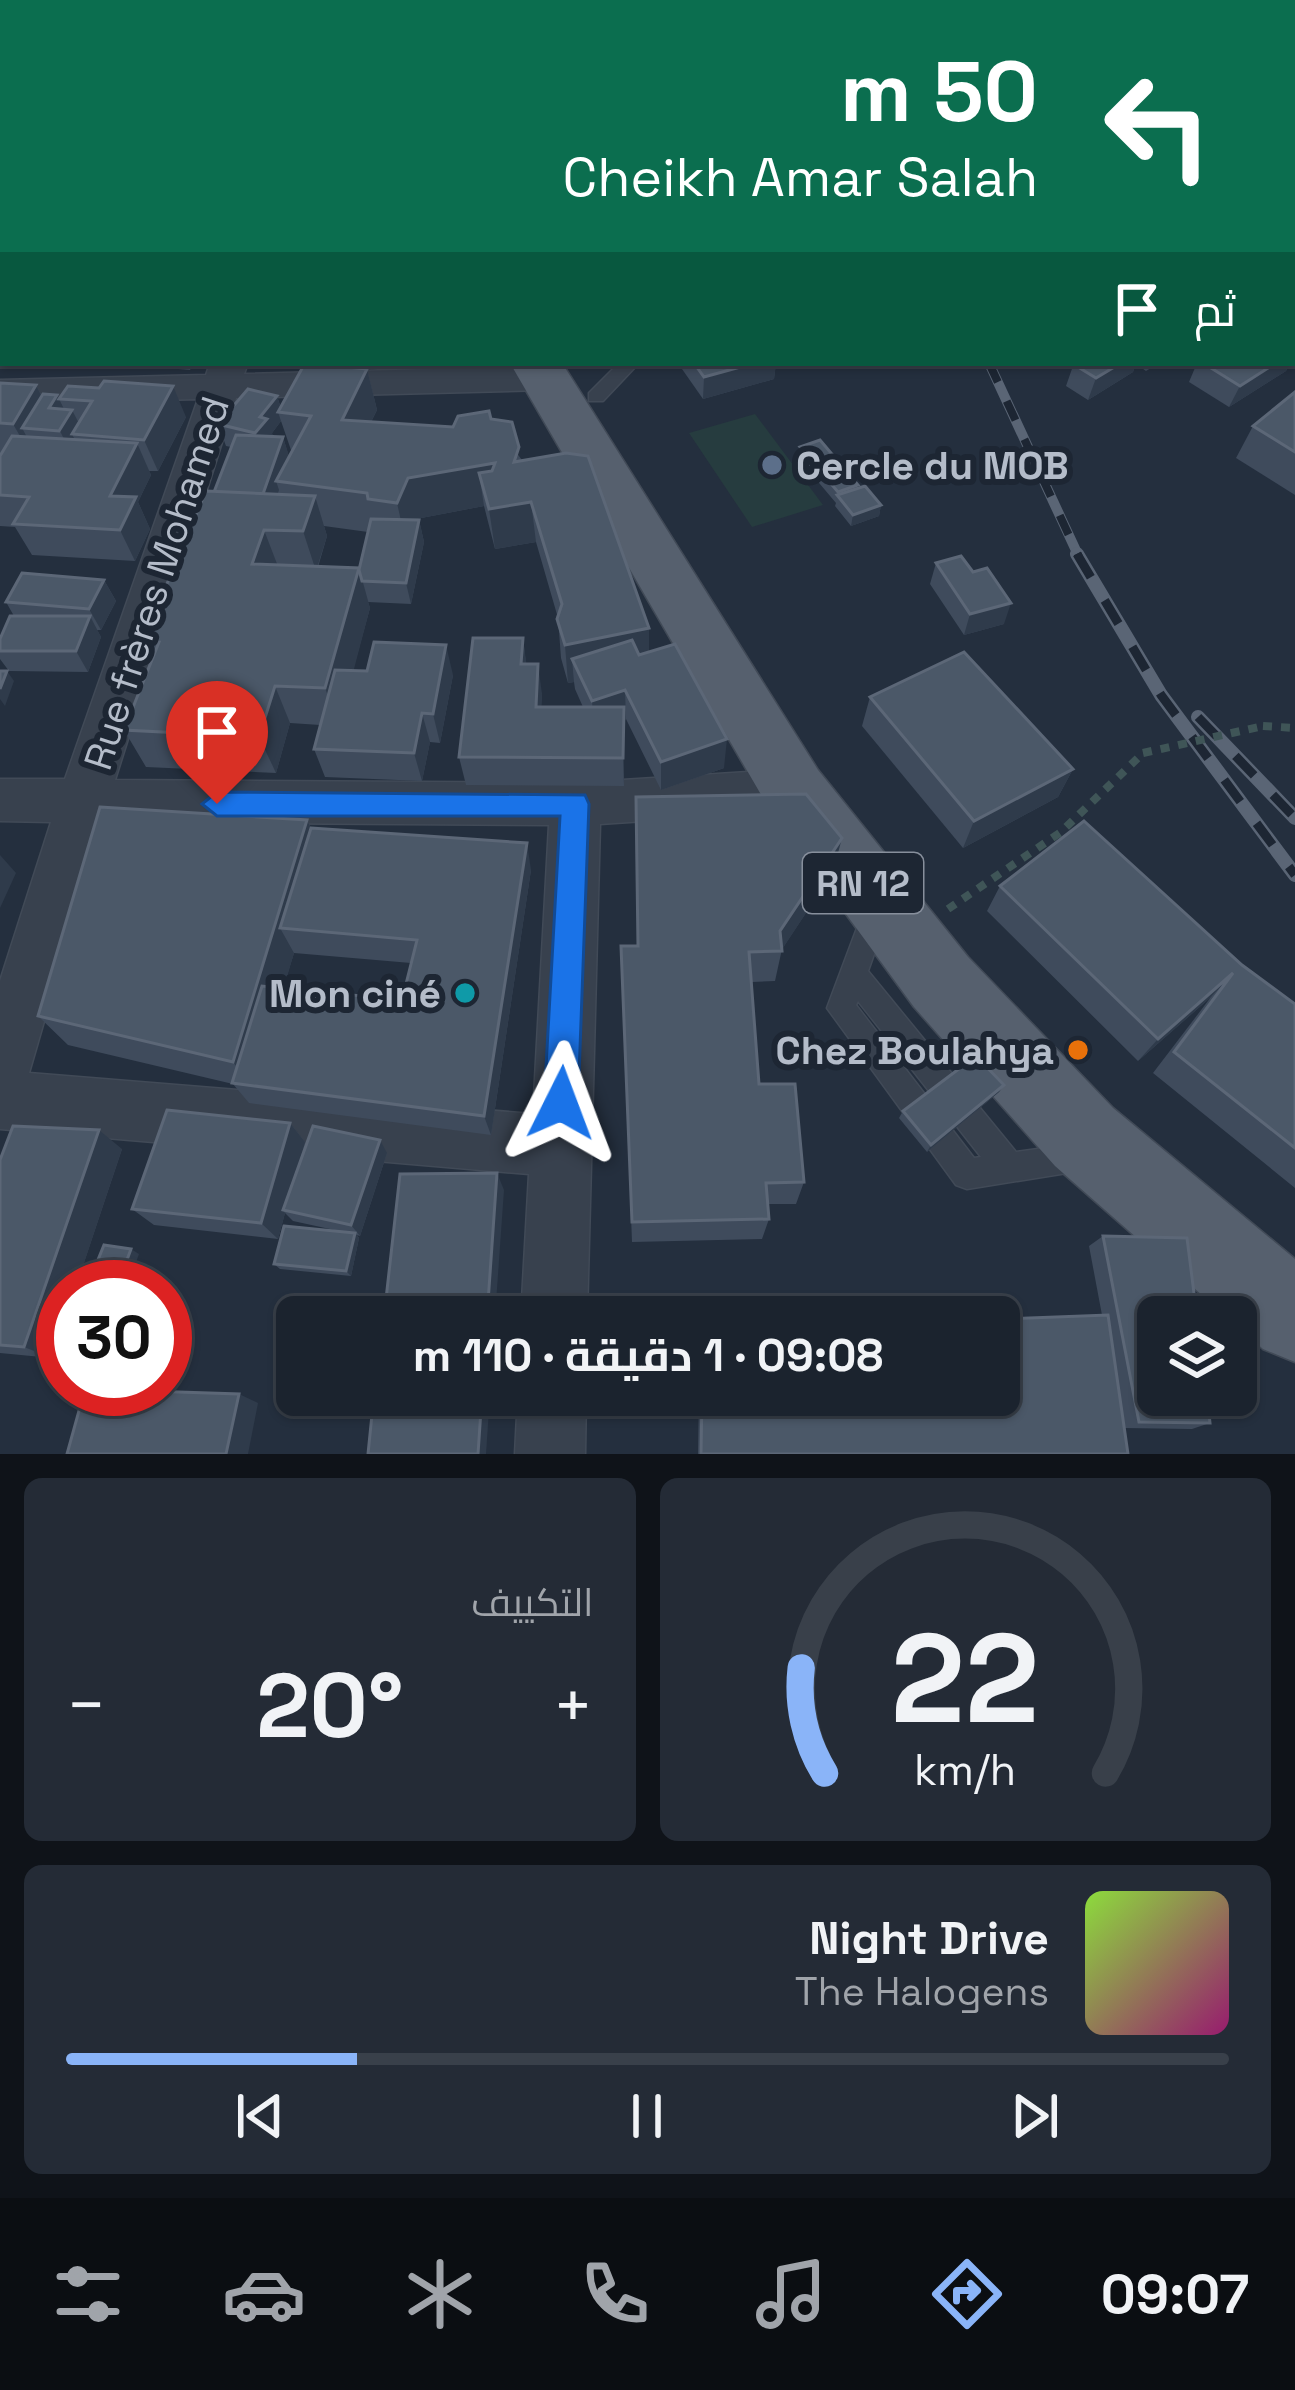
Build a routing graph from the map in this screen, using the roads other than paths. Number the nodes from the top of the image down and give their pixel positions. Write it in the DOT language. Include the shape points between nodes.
graph roads {
  1 [pos="576,373"];
  2 [pos="225,375"];
  3 [pos="0,392"];
  4 [pos="794,790"];
  5 [pos="0,800"];
  6 [pos="82,804"];
  7 [pos="575,804"];
  8 [pos="911,908"];
  9 [pos="0,1072"];
  10 [pos="0,1100"];
  11 [pos="560,1146"];
  12 [pos="1105,1154"];
  13 [pos="1295,1257"];
  14 [pos="555,1296"];
  15 [pos="1295,1317"];
  16 [pos="551,1416"];
  17 [pos="550,1454"];
  1 -- 2 [label="street"];
  1 -- 4 [label="main road, RN 12"];
  1 -- 8 [label="main road, RN 12" via="852,797"];
  2 -- 3 [label="street"];
  2 -- 6 [label="street, Rue frères Mohamed"];
  4 -- 7 [label="street"];
  4 -- 8 [label="main road, RN 12"];
  5 -- 6 [label="street"];
  6 -- 7 [label="street"];
  6 -- 9 [label="street, Rue frères Mohamed"];
  7 -- 11 [label="street"];
  8 -- 12 [label="main road, RN 12" via="940,982"];
  8 -- 12 [label="lane" via="854,973 841,1008 967,1174"];
  8 -- 13 [label="main road, RN 12" via="1112,1106"];
  10 -- 11 [label="street"];
  11 -- 14 [label="street"];
  12 -- 15 [label="main road, RN 12"];
  16 -- 17 [label="street"];
}
